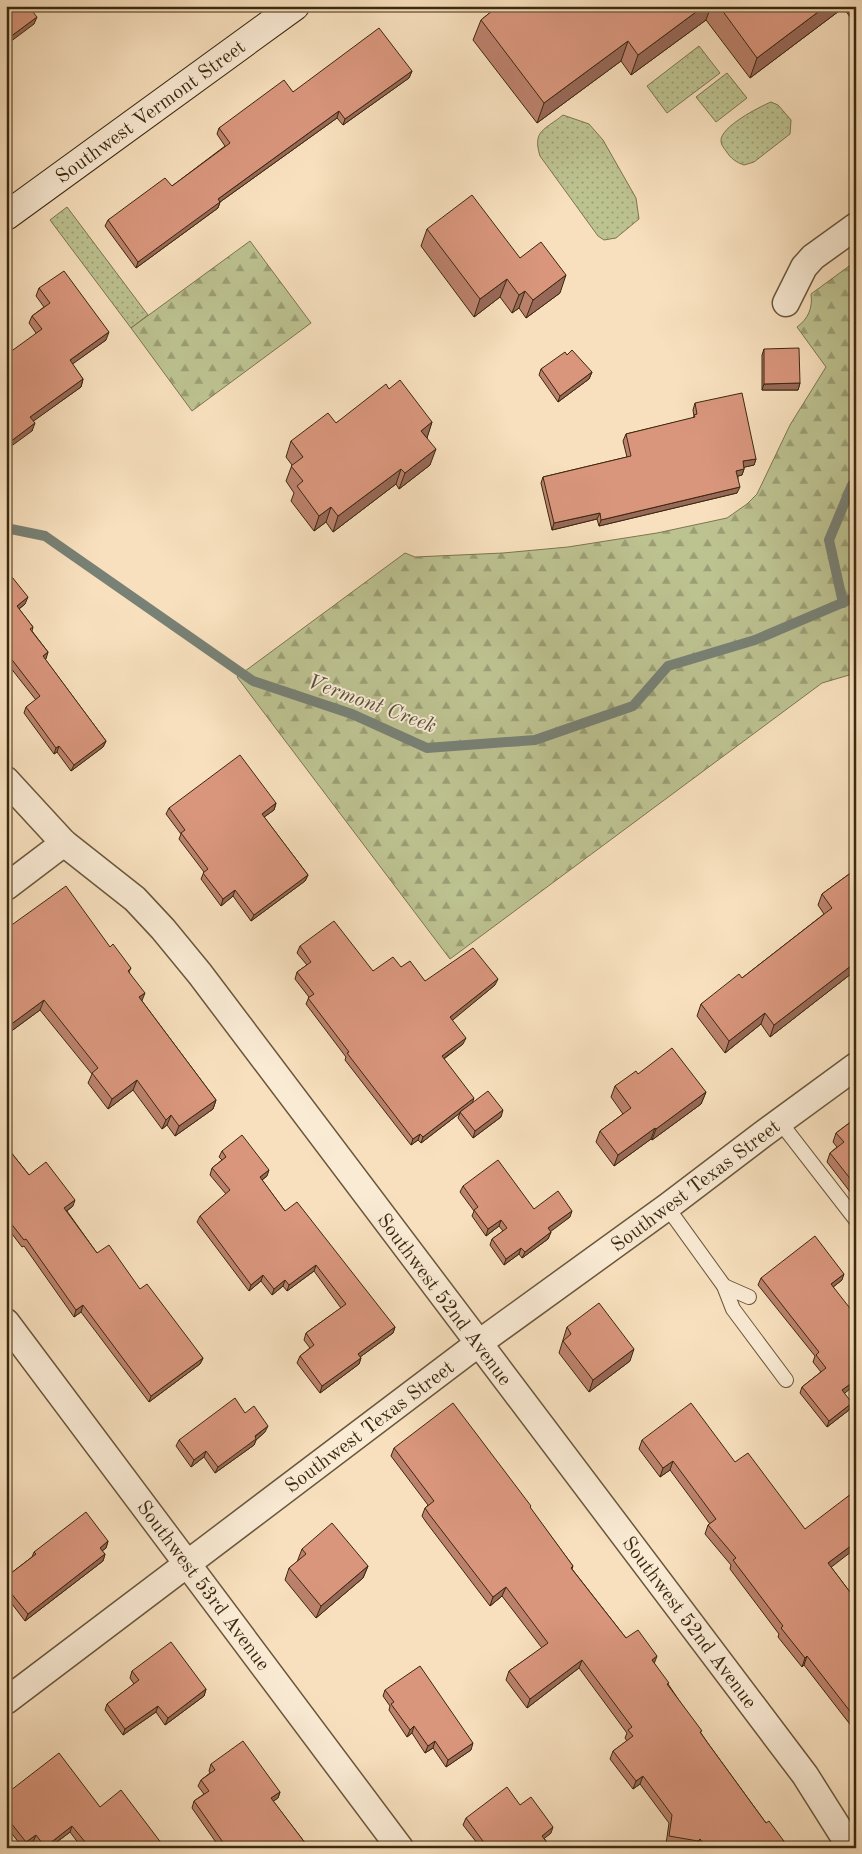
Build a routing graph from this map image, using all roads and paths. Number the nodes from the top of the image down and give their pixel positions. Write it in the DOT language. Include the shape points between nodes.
graph roads {
  1 [pos="294,6"];
  2 [pos="6,216"];
  3 [pos="856,226"];
  4 [pos="786,303"];
  5 [pos="6,780"];
  6 [pos="64,843"];
  7 [pos="6,887"];
  8 [pos="856,1066"];
  9 [pos="780,1122"];
  10 [pos="667,1207"];
  11 [pos="856,1220"];
  12 [pos="724,1286"];
  13 [pos="749,1297"];
  14 [pos="6,1322"];
  15 [pos="479,1343"];
  16 [pos="786,1380"];
  17 [pos="188,1564"];
  18 [pos="6,1701"];
  19 [pos="400,1848"];
  20 [pos="851,1848"];
  1 -- 2 [label="main road, Southwest Vermont Street"];
  3 -- 4 [label="street" via="813,257 804,267"];
  5 -- 6 [label="street, Southwest 52nd Avenue"];
  6 -- 7 [label="street"];
  6 -- 15 [label="street, Southwest 52nd Avenue" via="128,893 163,929"];
  8 -- 9 [label="street, Southwest Texas Street"];
  9 -- 10 [label="street, Southwest Texas Street"];
  9 -- 11 [label="lane"];
  10 -- 12 [label="lane"];
  10 -- 15 [label="street, Southwest Texas Street"];
  12 -- 13 [label="lane"];
  12 -- 16 [label="lane" via="733,1309"];
  14 -- 17 [label="street, Southwest 53rd Avenue"];
  15 -- 17 [label="street, Southwest Texas Street"];
  15 -- 20 [label="street, Southwest 52nd Avenue" via="805,1775"];
  17 -- 18 [label="street, Southwest Texas Street"];
  17 -- 19 [label="street, Southwest 53rd Avenue"];
}
